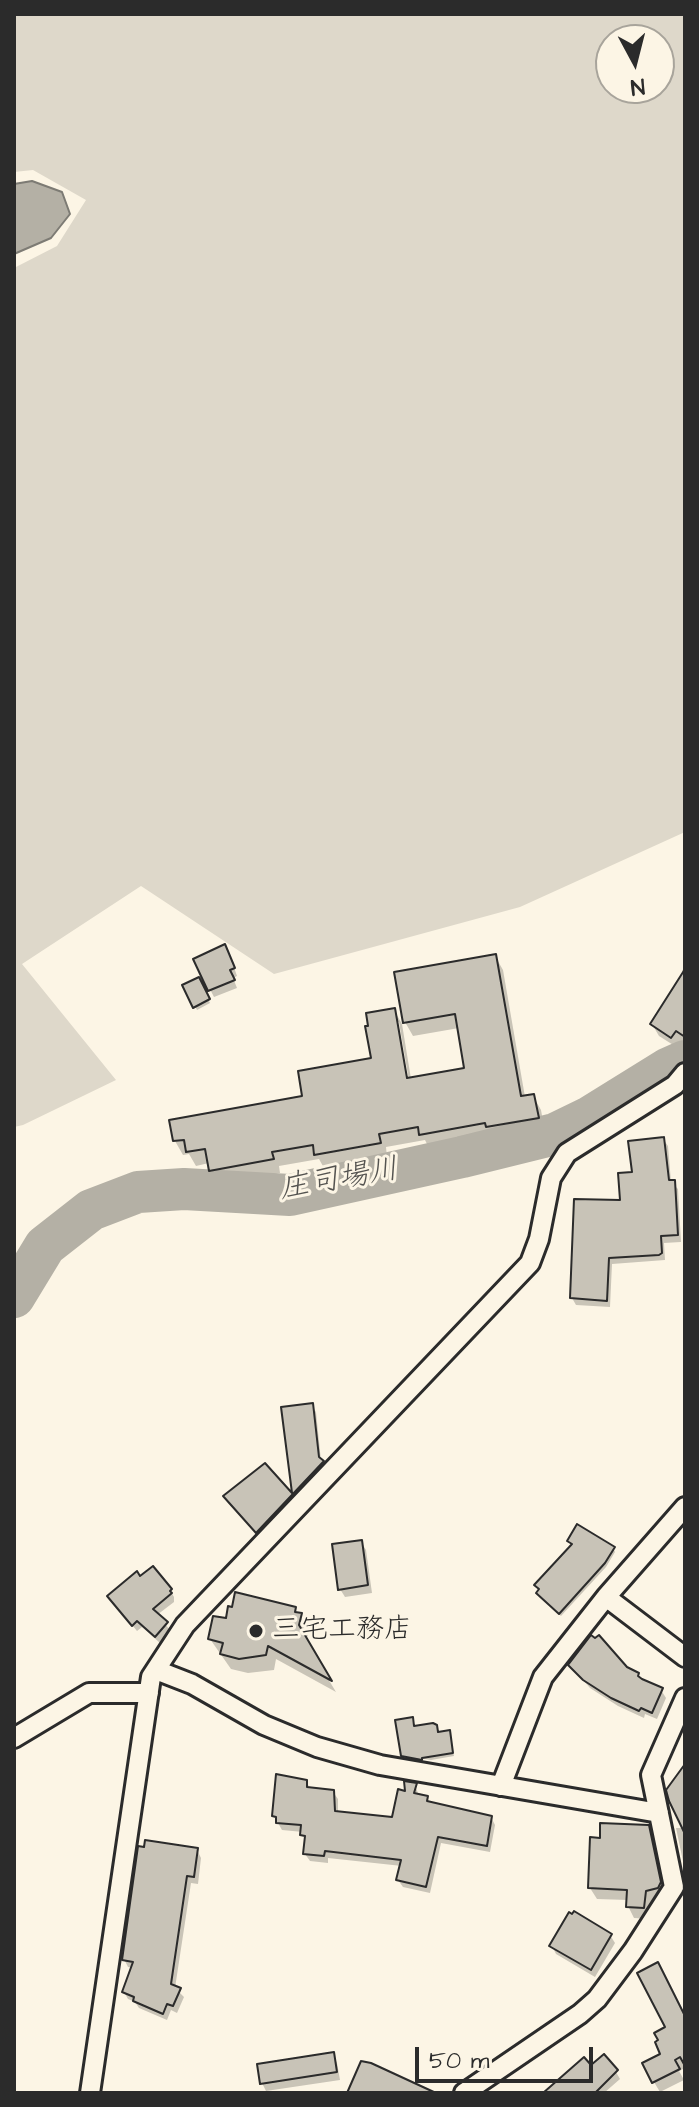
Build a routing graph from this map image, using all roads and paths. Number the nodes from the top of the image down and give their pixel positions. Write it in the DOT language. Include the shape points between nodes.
graph roads {
  1 [pos="685,1073"];
  2 [pos="685,1507"];
  3 [pos="606,1597"];
  4 [pos="685,1657"];
  5 [pos="156,1670"];
  6 [pos="149,1693"];
  7 [pos="685,1698"];
  8 [pos="14,1738"];
  9 [pos="501,1786"];
  10 [pos="659,1813"];
  11 [pos="680,1888"];
  12 [pos="90,2093"];
  13 [pos="464,2093"];
  1 -- 5 [label="street" via="675,1085 567,1153 551,1178 530,1263 185,1625"];
  2 -- 3 [label="street"];
  3 -- 4 [label="street"];
  3 -- 9 [label="street" via="543,1677"];
  5 -- 6 [label="street"];
  5 -- 9 [label="street" via="317,1747 380,1765"];
  6 -- 8 [label="street" via="89,1693"];
  6 -- 12 [label="street"];
  7 -- 10 [label="street" via="651,1775"];
  9 -- 10 [label="street"];
  10 -- 11 [label="street"];
  11 -- 13 [label="street" via="597,1999"];
}
